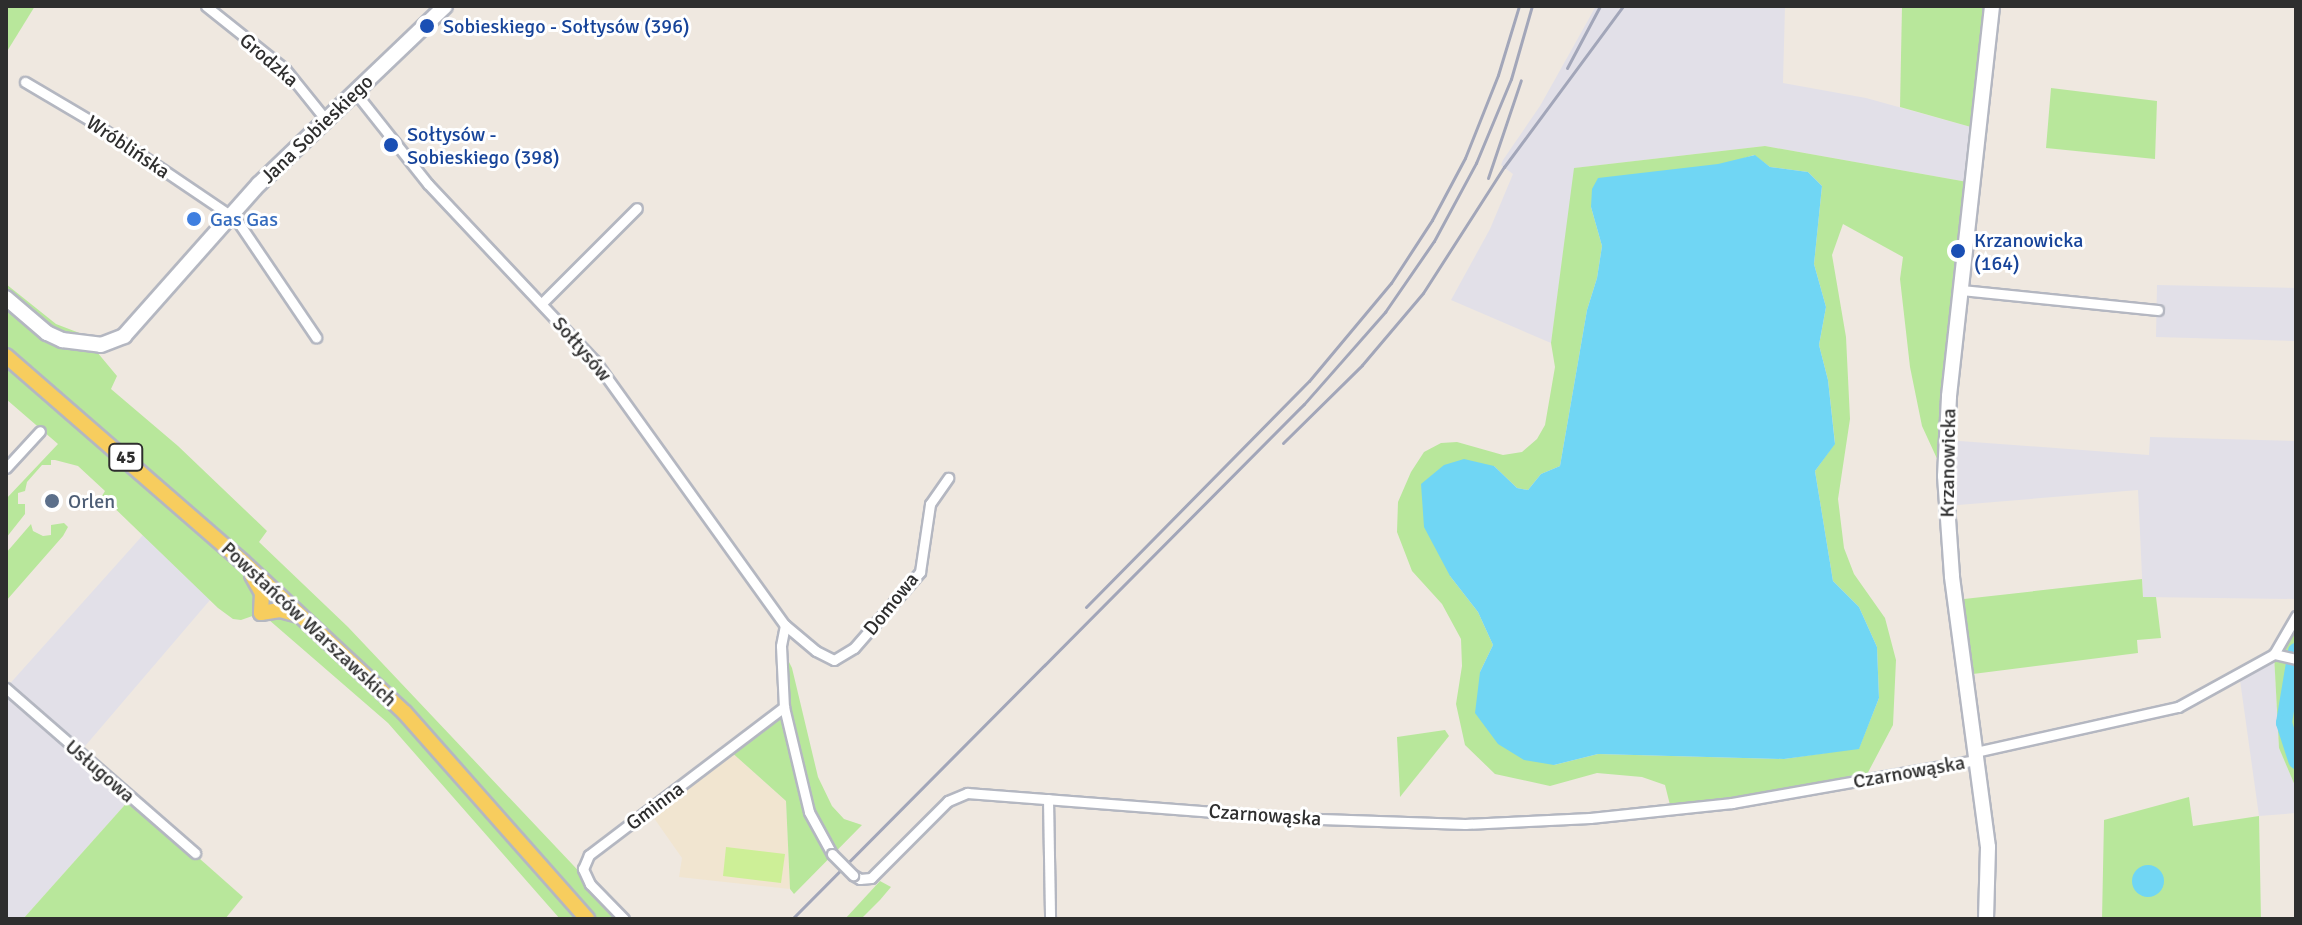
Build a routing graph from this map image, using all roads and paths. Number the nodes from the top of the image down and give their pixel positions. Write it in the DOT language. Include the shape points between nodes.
graph roads {
  1 [pos="206,6"];
  2 [pos="445,6"];
  3 [pos="1992,6"];
  4 [pos="25,82"];
  5 [pos="355,92"];
  6 [pos="326,120"];
  7 [pos="637,208"];
  8 [pos="228,217"];
  9 [pos="1961,290"];
  10 [pos="6,298"];
  11 [pos="542,303"];
  12 [pos="2158,310"];
  13 [pos="316,337"];
  14 [pos="6,356"];
  15 [pos="40,431"];
  16 [pos="6,468"];
  17 [pos="948,478"];
  18 [pos="243,562"];
  19 [pos="2296,616"];
  20 [pos="306,618"];
  21 [pos="785,625"];
  22 [pos="2274,654"];
  23 [pos="2296,659"];
  24 [pos="6,688"];
  25 [pos="784,707"];
  26 [pos="1977,756"];
  27 [pos="1048,799"];
  28 [pos="195,853"];
  29 [pos="587,919"];
  30 [pos="624,919"];
  31 [pos="1050,919"];
  32 [pos="1986,919"];
  1 -- 6 [label="street, Grodzka" via="285,69"];
  2 -- 5 [label="street, Jana Sobieskiego"];
  3 -- 9 [label="street, Krzanowicka"];
  4 -- 8 [label="street, Wróblińska" via="91,121"];
  5 -- 6 [label="street, Jana Sobieskiego"];
  5 -- 11 [label="street, Sołtysów" via="428,184"];
  6 -- 8 [label="street, Jana Sobieskiego"];
  7 -- 11 [label="street"];
  8 -- 10 [label="street, Jana Sobieskiego" via="145,316 113,341 86,345 62,340"];
  8 -- 13 [label="street, Wróblińska" via="241,224"];
  9 -- 12 [label="street"];
  9 -- 26 [label="street, Krzanowicka" via="1947,421 1946,506"];
  11 -- 21 [label="street, Sołtysów" via="595,361"];
  14 -- 18 [label="main road, Powstańców Warszawskich / 45"];
  15 -- 16 [label="street"];
  17 -- 21 [label="street, Domowa" via="930,504 920,572 854,648 834,660"];
  18 -- 20 [label="main road, Powstańców Warszawskich / 45"];
  18 -- 20 [label="main road" via="262,593 261,613 280,610"];
  19 -- 22 [label="street"];
  20 -- 29 [label="main road, Powstańców Warszawskich / 45" via="405,713"];
  21 -- 25 [label="street, Czarnowąska"];
  22 -- 23 [label="street"];
  22 -- 26 [label="street, Czarnowąska" via="2178,707"];
  24 -- 28 [label="street, Usługowa"];
  25 -- 27 [label="street, Czarnowąska, bridge" via="809,812 832,854 860,879 871,878 955,796"];
  25 -- 30 [label="street, Gminna" via="589,855 583,869 590,884"];
  26 -- 27 [label="street, Czarnowąska" via="1732,803 1465,824 1292,818"];
  26 -- 32 [label="street, Krzanowicka" via="1988,847"];
  27 -- 31 [label="street"];
}
